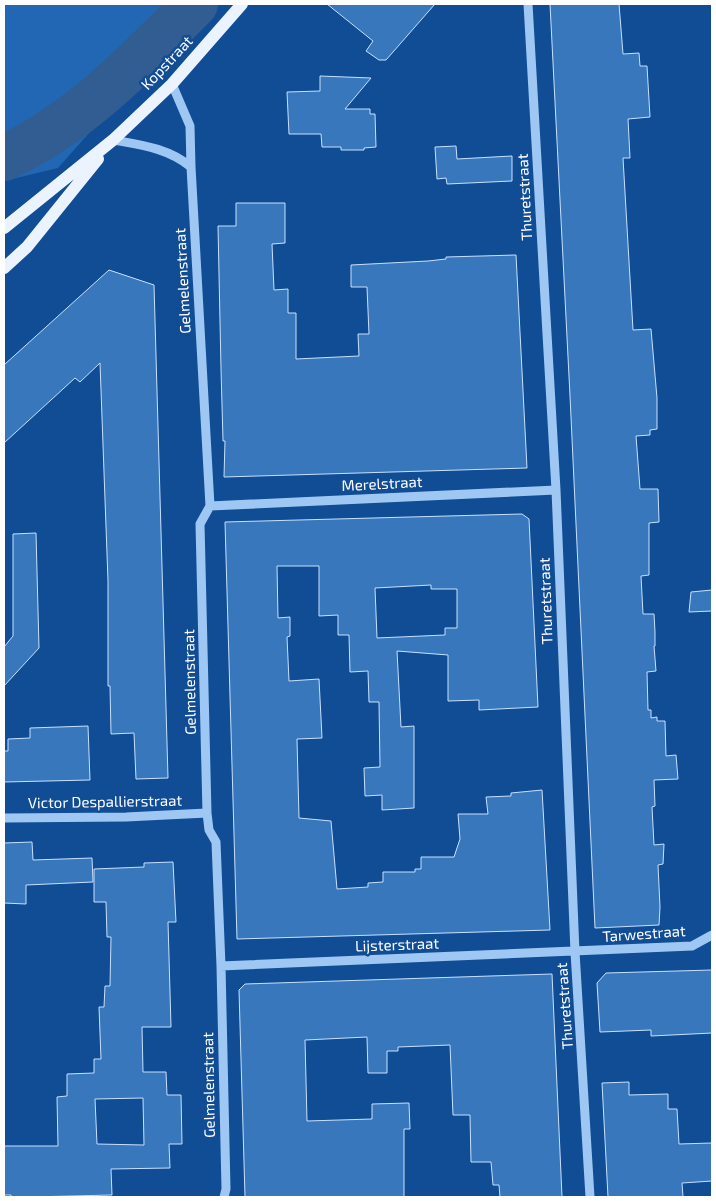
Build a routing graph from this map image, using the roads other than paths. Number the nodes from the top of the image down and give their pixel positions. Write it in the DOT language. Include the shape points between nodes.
graph roads {
  1 [pos="242,4"];
  2 [pos="528,4"];
  3 [pos="172,84"];
  4 [pos="113,140"];
  5 [pos="191,167"];
  6 [pos="4,228"];
  7 [pos="4,268"];
  8 [pos="556,490"];
  9 [pos="210,506"];
  10 [pos="207,813"];
  11 [pos="4,818"];
  12 [pos="712,935"];
  13 [pos="575,952"];
  14 [pos="220,966"];
  15 [pos="224,1197"];
  16 [pos="590,1197"];
  1 -- 3 [label="main road, Kopstraat"];
  2 -- 8 [label="street, Thuretstraat"];
  3 -- 4 [label="main road, Kopstraat"];
  3 -- 5 [label="street, Gelmelenstraat" via="190,126"];
  4 -- 5 [label="street" via="154,148 180,158"];
  4 -- 6 [label="main road"];
  4 -- 7 [label="main road" via="27,247"];
  5 -- 9 [label="street, Gelmelenstraat"];
  8 -- 9 [label="street, Merelstraat"];
  8 -- 13 [label="street, Thuretstraat"];
  9 -- 10 [label="street, Gelmelenstraat" via="200,524"];
  10 -- 11 [label="street, Victor Despallierstraat"];
  10 -- 14 [label="street, Gelmelenstraat" via="209,830 216,842"];
  12 -- 13 [label="street, Tarwestraat" via="692,946"];
  13 -- 14 [label="street, Lijsterstraat"];
  13 -- 16 [label="street, Thuretstraat"];
  14 -- 15 [label="street, Gelmelenstraat"];
}
